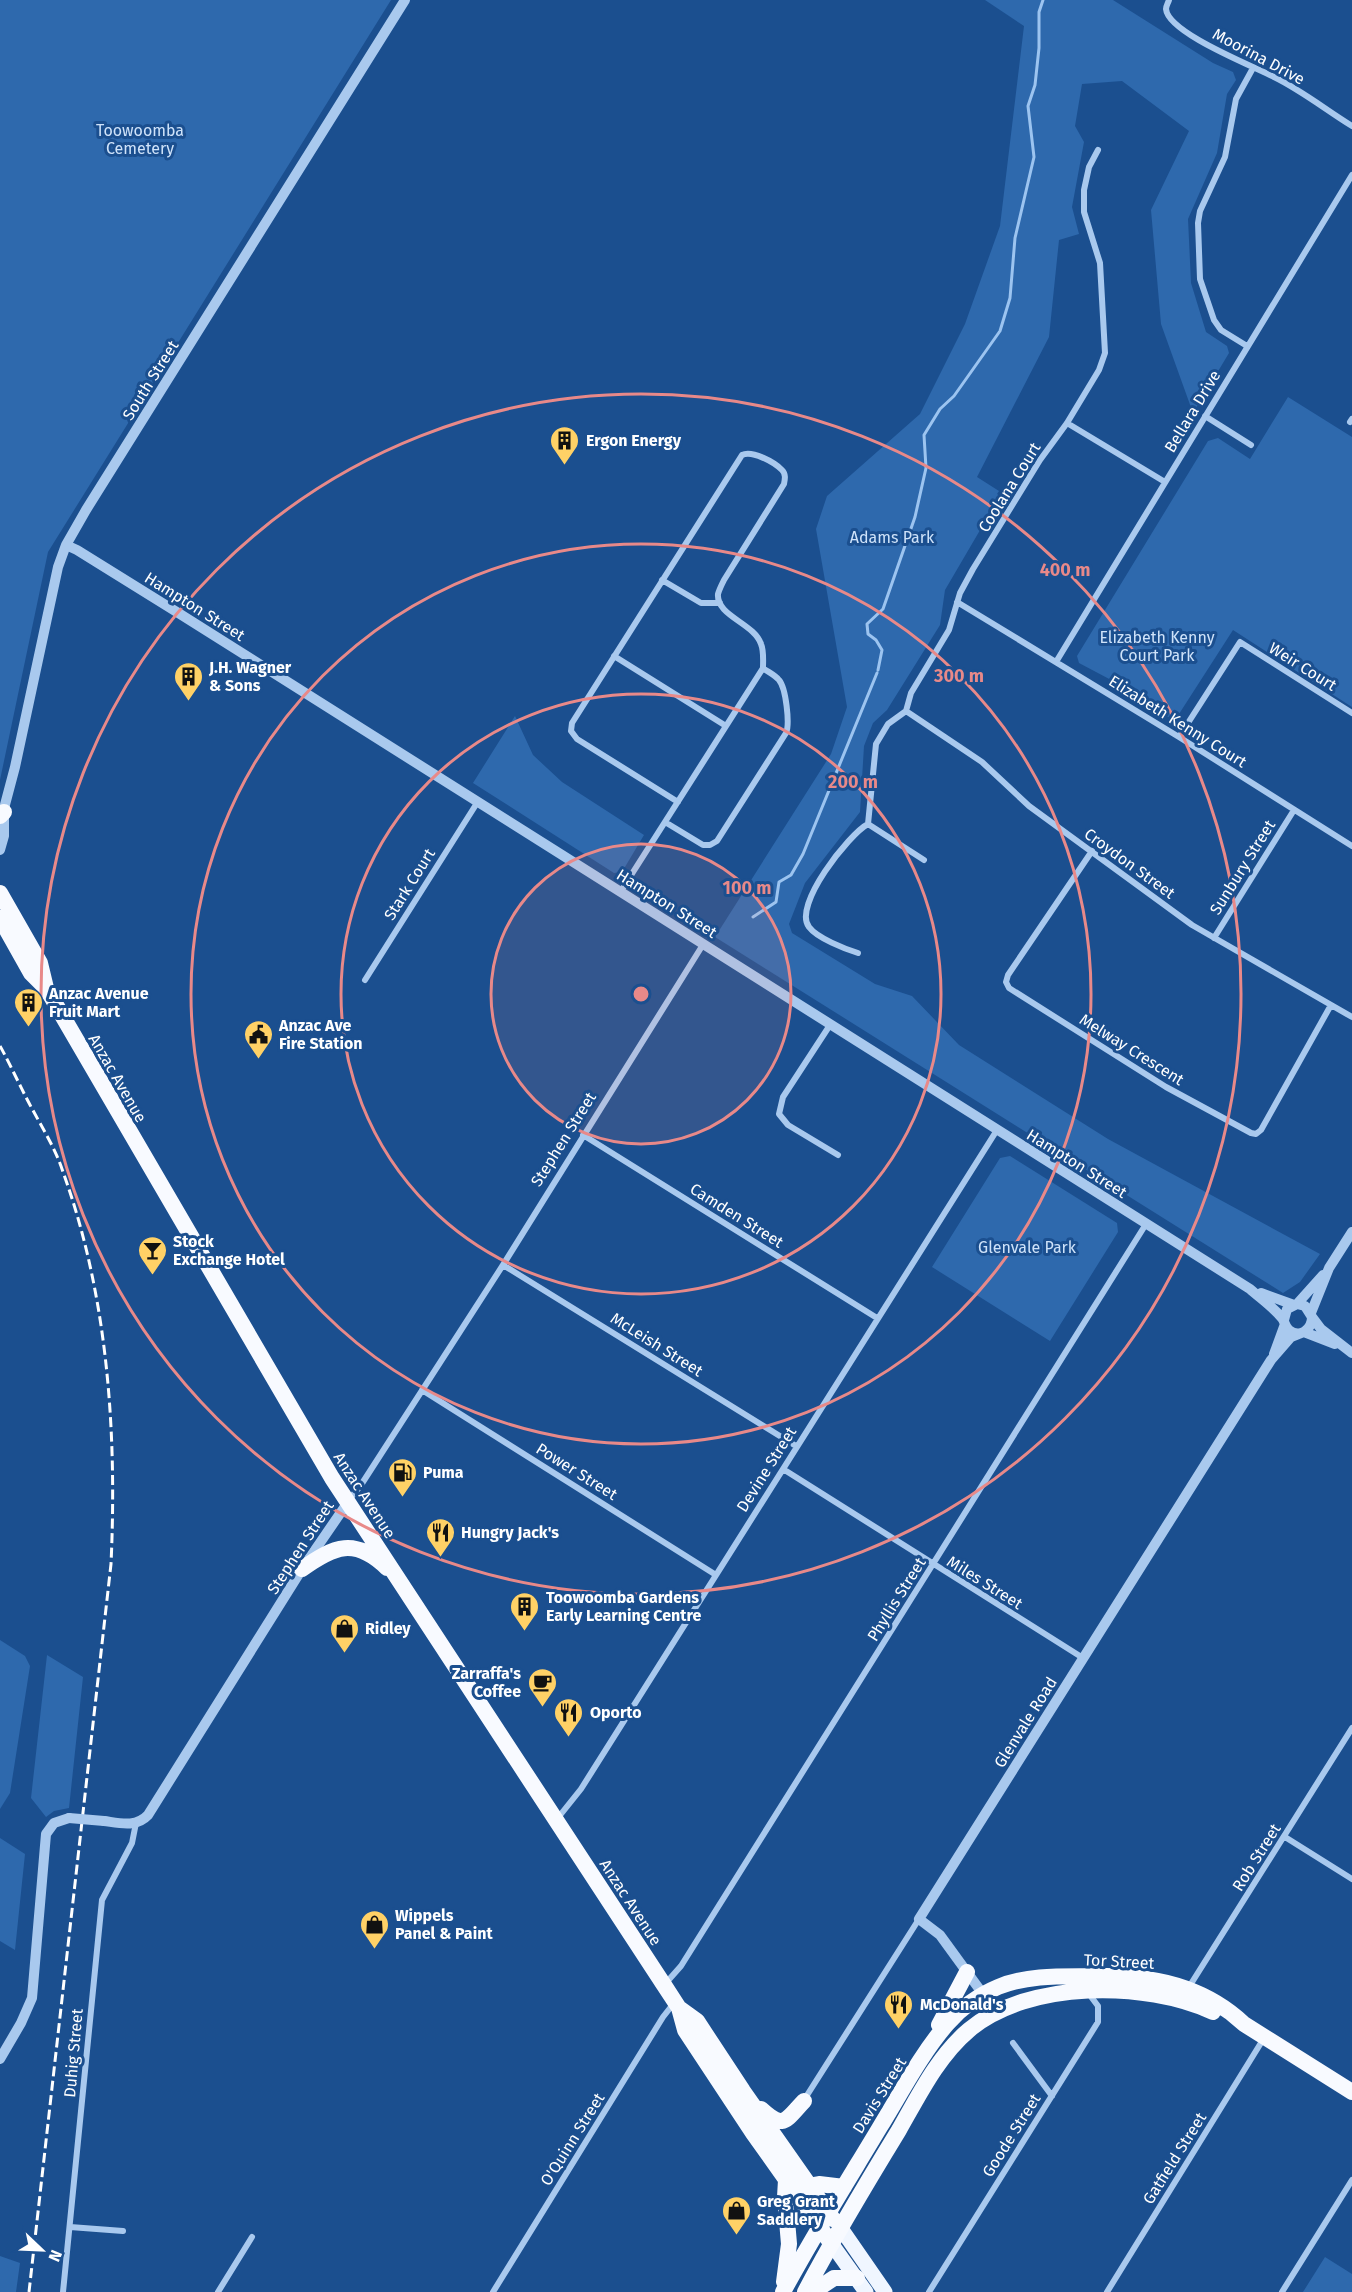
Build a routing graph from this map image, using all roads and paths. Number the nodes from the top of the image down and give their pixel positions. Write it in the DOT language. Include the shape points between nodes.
graph roads {
  1 [pos="405,0"];
  2 [pos="1169,0"];
  3 [pos="1253,68"];
  4 [pos="1352,126"];
  5 [pos="1098,150"];
  6 [pos="1352,175"];
  7 [pos="1247,346"];
  8 [pos="1205,416"];
  9 [pos="1067,423"];
  10 [pos="1251,445"];
  11 [pos="1165,482"];
  12 [pos="66,546"];
  13 [pos="663,580"];
  14 [pos="957,602"];
  15 [pos="720,603"];
  16 [pos="614,656"];
  17 [pos="1056,662"];
  18 [pos="763,668"];
  19 [pos="906,711"];
  20 [pos="1352,713"];
  21 [pos="726,726"];
  22 [pos="1179,737"];
  23 [pos="477,802"];
  24 [pos="678,802"];
  25 [pos="1294,810"];
  26 [pos="1,816"];
  27 [pos="665,822"];
  28 [pos="868,824"];
  29 [pos="1352,846"];
  30 [pos="0,850"];
  31 [pos="1092,851"];
  32 [pos="924,860"];
  33 [pos="621,891"];
  34 [pos="0,893"];
  35 [pos="0,918"];
  36 [pos="0,934"];
  37 [pos="1214,938"];
  38 [pos="14,944"];
  39 [pos="704,944"];
  40 [pos="858,952"];
  41 [pos="365,980"];
  42 [pos="46,988"];
  43 [pos="1331,1005"];
  44 [pos="1352,1017"];
  45 [pos="830,1025"];
  46 [pos="997,1130"];
  47 [pos="583,1135"];
  48 [pos="838,1155"];
  49 [pos="1146,1224"];
  50 [pos="1352,1232"];
  51 [pos="503,1265"];
  52 [pos="1329,1268"];
  53 [pos="1250,1289"];
  54 [pos="1295,1304"];
  55 [pos="1312,1315"];
  56 [pos="878,1318"];
  57 [pos="1284,1322"];
  58 [pos="1302,1332"];
  59 [pos="1350,1352"];
  60 [pos="1272,1360"];
  61 [pos="422,1390"];
  62 [pos="796,1446"];
  63 [pos="783,1469"];
  64 [pos="348,1502"];
  65 [pos="933,1565"];
  66 [pos="302,1569"];
  67 [pos="717,1575"];
  68 [pos="400,1581"];
  69 [pos="1083,1658"];
  70 [pos="1352,1728"];
  71 [pos="556,1820"];
  72 [pos="136,1823"];
  73 [pos="1285,1837"];
  74 [pos="1352,1879"];
  75 [pos="919,1919"];
  76 [pos="967,1972"];
  77 [pos="664,1985"];
  78 [pos="1087,1991"];
  79 [pos="1185,1994"];
  80 [pos="983,1995"];
  81 [pos="677,2005"];
  82 [pos="996,2012"];
  83 [pos="936,2037"];
  84 [pos="1264,2037"];
  85 [pos="1013,2043"];
  86 [pos="0,2059"];
  87 [pos="743,2091"];
  88 [pos="1352,2092"];
  89 [pos="1052,2096"];
  90 [pos="804,2101"];
  91 [pos="786,2180"];
  92 [pos="1352,2180"];
  93 [pos="808,2186"];
  94 [pos="844,2187"];
  95 [pos="824,2220"];
  96 [pos="70,2227"];
  97 [pos="840,2227"];
  98 [pos="123,2231"];
  99 [pos="252,2237"];
  100 [pos="831,2243"];
  101 [pos="861,2285"];
  102 [pos="63,2292"];
  103 [pos="218,2292"];
  104 [pos="493,2292"];
  105 [pos="783,2292"];
  106 [pos="805,2292"];
  107 [pos="813,2292"];
  108 [pos="885,2292"];
  109 [pos="929,2292"];
  110 [pos="1107,2292"];
  111 [pos="1282,2292"];
  1 -- 12 [label="street, South Street"];
  2 -- 3 [label="street, Moorina Drive" via="1166,9 1181,28 1224,56"];
  3 -- 4 [label="street, Moorina Drive" via="1275,77"];
  3 -- 7 [label="street" via="1236,99 1225,157 1198,223 1200,279 1214,320 1221,330"];
  5 -- 9 [label="street, Coolana Court" via="1089,167 1084,212 1100,263 1105,353"];
  6 -- 7 [label="street, Bellara Drive"];
  7 -- 8 [label="street, Bellara Drive"];
  8 -- 10 [label="street"];
  8 -- 11 [label="street, Bellara Drive"];
  9 -- 11 [label="street"];
  9 -- 14 [label="street, Coolana Court" via="973,569"];
  11 -- 17 [label="street, Bellara Drive"];
  12 -- 23 [label="street, Hampton Street" via="117,574"];
  12 -- 26 [label="street, South Street"];
  13 -- 15 [label="street" via="701,603"];
  13 -- 15 [label="street" via="742,455 754,453 786,476 723,580 718,594"];
  13 -- 16 [label="street"];
  14 -- 17 [label="street, Elizabeth Kenny Court"];
  14 -- 19 [label="street, Coolana Court" via="949,630 911,693"];
  15 -- 18 [label="street" via="756,635 761,644"];
  16 -- 21 [label="street"];
  16 -- 24 [label="street" via="572,723 571,731 577,739"];
  17 -- 22 [label="street, Elizabeth Kenny Court"];
  18 -- 21 [label="street"];
  18 -- 27 [label="street" via="783,688 789,727 780,743 717,841 703,845"];
  19 -- 28 [label="street, Coolana Court" via="888,724 876,744"];
  19 -- 31 [label="street, Croydon Street" via="982,762 1029,807"];
  20 -- 22 [label="street, Weir Court" via="1239,642"];
  21 -- 24 [label="street"];
  22 -- 25 [label="street, Elizabeth Kenny Court"];
  23 -- 33 [label="street, Hampton Street"];
  23 -- 41 [label="street, Stark Court"];
  24 -- 27 [label="street"];
  25 -- 29 [label="street, Elizabeth Kenny Court"];
  25 -- 37 [label="street, Sunbury Street"];
  26 -- 30 [label="street, South Street" via="4,836"];
  27 -- 33 [label="street"];
  28 -- 32 [label="street"];
  28 -- 40 [label="street" via="852,837 813,890 804,917 808,927 838,946"];
  31 -- 37 [label="street, Croydon Street"];
  31 -- 43 [label="street, Melway Crescent" via="1008,975 1009,988 1166,1087 1256,1134"];
  33 -- 39 [label="street, Hampton Street"];
  34 -- 42 [label="highway, Anzac Avenue" via="40,963"];
  35 -- 38 [label="highway, Anzac Avenue"];
  36 -- 38 [label="highway"];
  37 -- 43 [label="street, Croydon Street"];
  38 -- 42 [label="highway, Anzac Avenue" via="31,973"];
  39 -- 45 [label="street, Hampton Street"];
  39 -- 47 [label="street, Stephen Street"];
  42 -- 64 [label="highway, Anzac Avenue" via="265,1367"];
  43 -- 44 [label="street, Croydon Street"];
  45 -- 46 [label="street, Hampton Street"];
  45 -- 48 [label="street" via="783,1097 779,1114 788,1125"];
  46 -- 49 [label="street, Hampton Street"];
  46 -- 56 [label="street, Devine Street"];
  47 -- 51 [label="street, Stephen Street"];
  47 -- 56 [label="street, Camden Street"];
  49 -- 53 [label="street, Hampton Street"];
  49 -- 65 [label="street, Phyllis Street"];
  50 -- 52 [label="street"];
  51 -- 61 [label="street, Stephen Street"];
  51 -- 62 [label="street, McLeish Street"];
  52 -- 54 [label="street"];
  52 -- 55 [label="street"];
  53 -- 54 [label="street, Hampton Street"];
  53 -- 57 [label="street, Hampton Street"];
  54 -- 55 [label="street" via="1305,1306"];
  54 -- 57 [label="street" via="1285,1312"];
  55 -- 58 [label="street" via="1311,1326"];
  55 -- 59 [label="street" via="1321,1329"];
  56 -- 62 [label="street, Devine Street"];
  57 -- 58 [label="street" via="1293,1332"];
  57 -- 60 [label="street, Glenvale Road"];
  58 -- 59 [label="street"];
  58 -- 60 [label="street, Glenvale Road" via="1291,1337"];
  60 -- 69 [label="street, Glenvale Road"];
  61 -- 64 [label="street, Stephen Street"];
  61 -- 67 [label="street, Power Street"];
  62 -- 63 [label="street, Devine Street"];
  63 -- 65 [label="street, Miles Street"];
  63 -- 67 [label="street, Devine Street"];
  64 -- 66 [label="street, Stephen Street"];
  64 -- 68 [label="highway, Anzac Avenue"];
  65 -- 69 [label="street, Miles Street"];
  65 -- 77 [label="street, Phyllis Street" via="681,1966"];
  66 -- 68 [label="highway" via="324,1553 348,1547 380,1561"];
  66 -- 72 [label="street, Stephen Street" via="151,1810"];
  67 -- 71 [label="street, Devine Street" via="581,1789"];
  68 -- 71 [label="highway, Anzac Avenue"];
  69 -- 75 [label="street, Glenvale Road"];
  70 -- 73 [label="street, Rob Street"];
  71 -- 77 [label="highway, Anzac Avenue"];
  72 -- 86 [label="street, bridge" via="60,1819 46,1834 32,1998"];
  72 -- 96 [label="street, Duhig Street" via="132,1843 102,1900"];
  73 -- 74 [label="street"];
  73 -- 79 [label="street, Rob Street"];
  75 -- 76 [label="street" via="940,1935"];
  75 -- 90 [label="street, Glenvale Road"];
  76 -- 80 [label="street"];
  76 -- 83 [label="highway" via="939,2021"];
  77 -- 81 [label="highway, Anzac Avenue"];
  78 -- 79 [label="highway, Tor Street"];
  78 -- 82 [label="highway, Tor Street" via="1030,2000"];
  78 -- 89 [label="street, Goode Street" via="1100,2016"];
  79 -- 80 [label="highway, Tor Street" via="1156,1979 1128,1976 1044,1977 1018,1981"];
  79 -- 84 [label="highway, Tor Street"];
  80 -- 82 [label="street"];
  80 -- 83 [label="highway, Davis Street" via="960,2011"];
  81 -- 87 [label="highway, Anzac Avenue" via="697,2021"];
  81 -- 91 [label="highway, Anzac Avenue" via="685,2030"];
  81 -- 104 [label="street, O'Quinn Street" via="663,2017"];
  82 -- 97 [label="highway, Davis Street" via="949,2049"];
  83 -- 94 [label="highway, Davis Street"];
  84 -- 88 [label="highway, Tor Street"];
  84 -- 110 [label="street, Gatfield Street"];
  85 -- 89 [label="street"];
  87 -- 90 [label="highway" via="775,2121 781,2122"];
  87 -- 93 [label="highway, Anzac Avenue"];
  89 -- 109 [label="street, Goode Street"];
  91 -- 95 [label="highway, Anzac Avenue"];
  91 -- 105 [label="highway" via="789,2244"];
  92 -- 111 [label="street"];
  93 -- 94 [label="highway"];
  93 -- 95 [label="highway, Anzac Avenue"];
  94 -- 95 [label="highway, Davis Street"];
  95 -- 97 [label="highway, Anzac Avenue"];
  95 -- 100 [label="highway, Anzac Avenue"];
  95 -- 105 [label="highway, Davis Street"];
  96 -- 98 [label="street"];
  96 -- 102 [label="street, Duhig Street"];
  97 -- 100 [label="highway, Davis Street"];
  97 -- 108 [label="main road, Anzac Avenue"];
  99 -- 103 [label="street"];
  100 -- 101 [label="main road, Anzac Avenue"];
  100 -- 106 [label="highway, Davis Street"];
  101 -- 107 [label="highway" via="834,2278"];
}
